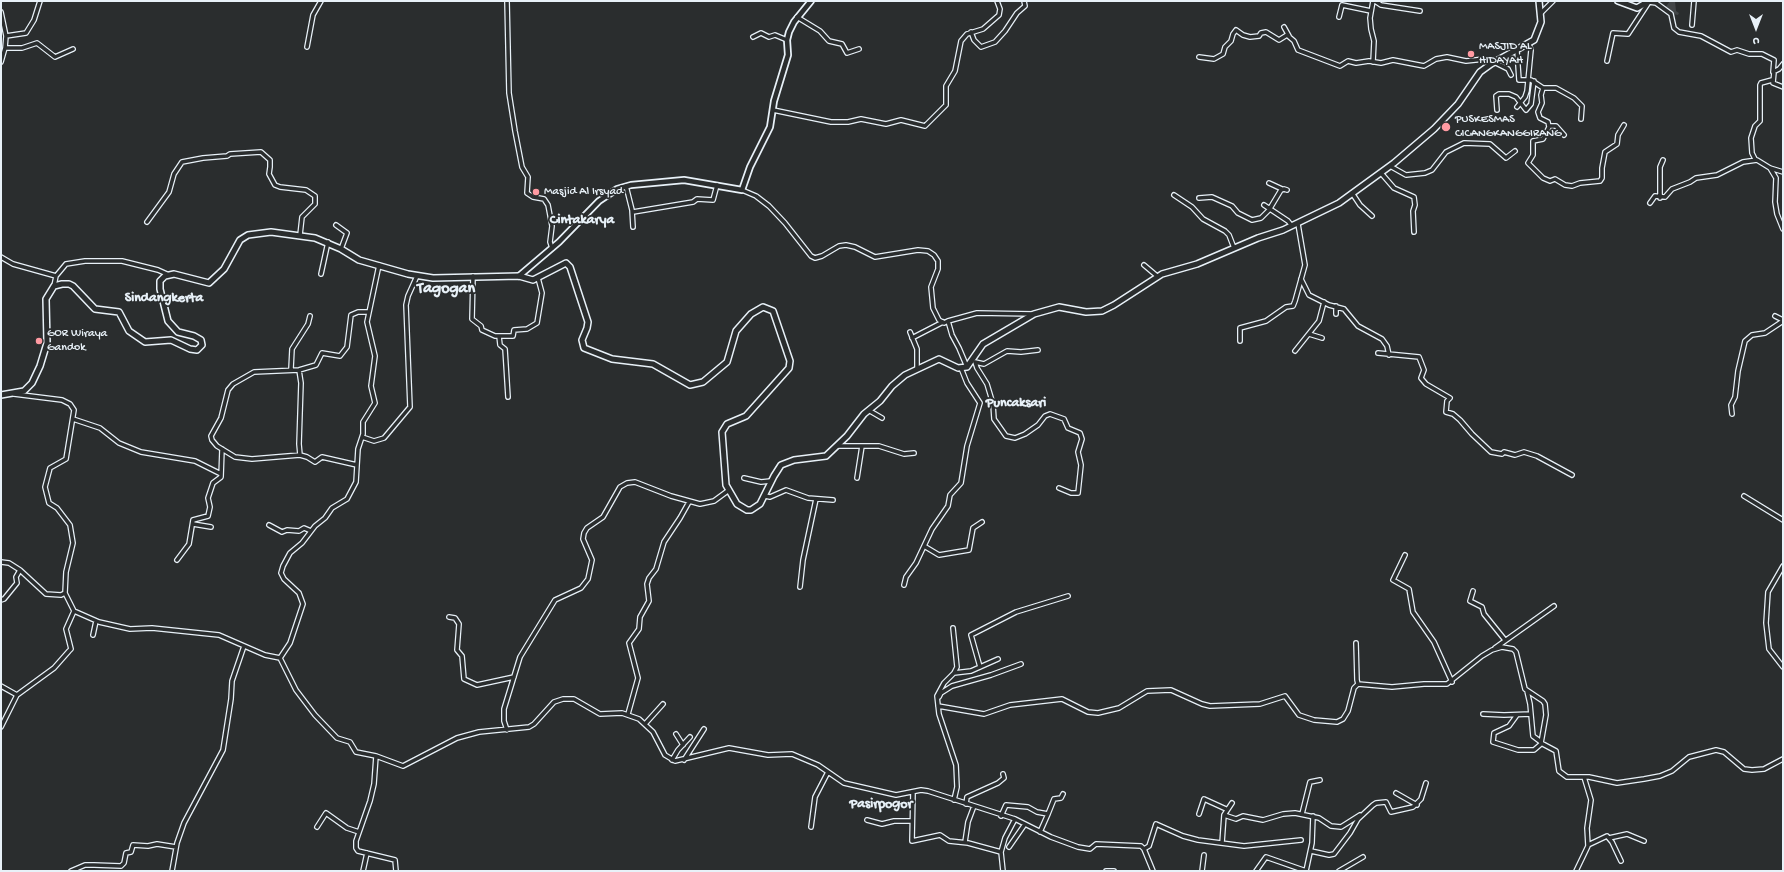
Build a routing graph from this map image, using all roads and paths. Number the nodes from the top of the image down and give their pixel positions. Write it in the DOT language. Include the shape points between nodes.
graph roads {
  1 [pos="40,1"];
  2 [pos="321,1"];
  3 [pos="507,1"];
  4 [pos="811,1"];
  5 [pos="997,1"];
  6 [pos="1024,1"];
  7 [pos="1374,1"];
  8 [pos="1539,1"];
  9 [pos="1553,1"];
  10 [pos="1618,1"];
  11 [pos="1649,1"];
  12 [pos="1694,1"];
  13 [pos="1371,11"];
  14 [pos="1420,11"];
  15 [pos="1,12"];
  16 [pos="1541,13"];
  17 [pos="798,17"];
  18 [pos="1339,17"];
  19 [pos="1692,25"];
  20 [pos="1284,27"];
  21 [pos="971,32"];
  22 [pos="6,36"];
  23 [pos="1290,36"];
  24 [pos="753,37"];
  25 [pos="787,40"];
  26 [pos="1529,44"];
  27 [pos="306,47"];
  28 [pos="5,48"];
  29 [pos="73,49"];
  30 [pos="859,49"];
  31 [pos="1517,51"];
  32 [pos="1199,57"];
  33 [pos="1607,61"];
  34 [pos="1,62"];
  35 [pos="1373,62"];
  36 [pos="1492,63"];
  37 [pos="1783,64"];
  38 [pos="1774,72"];
  39 [pos="1511,75"];
  40 [pos="1528,80"];
  41 [pos="1772,80"];
  42 [pos="1534,81"];
  43 [pos="1783,87"];
  44 [pos="1543,88"];
  45 [pos="1520,102"];
  46 [pos="1517,106"];
  47 [pos="773,110"];
  48 [pos="1497,110"];
  49 [pos="1581,120"];
  50 [pos="1624,124"];
  51 [pos="1549,126"];
  52 [pos="1564,135"];
  53 [pos="1515,151"];
  54 [pos="1663,160"];
  55 [pos="1755,160"];
  56 [pos="1390,166"];
  57 [pos="1770,168"];
  58 [pos="1783,172"];
  59 [pos="1381,173"];
  60 [pos="1269,183"];
  61 [pos="717,185"];
  62 [pos="626,186"];
  63 [pos="1282,189"];
  64 [pos="742,190"];
  65 [pos="1287,190"];
  66 [pos="1352,193"];
  67 [pos="1174,195"];
  68 [pos="1199,198"];
  69 [pos="1660,198"];
  70 [pos="1650,203"];
  71 [pos="1264,205"];
  72 [pos="1269,210"];
  73 [pos="633,212"];
  74 [pos="1372,216"];
  75 [pos="1781,221"];
  76 [pos="147,222"];
  77 [pos="1298,224"];
  78 [pos="336,225"];
  79 [pos="1292,226"];
  80 [pos="633,227"];
  81 [pos="1783,229"];
  82 [pos="1414,232"];
  83 [pos="300,234"];
  84 [pos="328,242"];
  85 [pos="552,248"];
  86 [pos="1234,248"];
  87 [pos="341,249"];
  88 [pos="1,257"];
  89 [pos="1144,265"];
  90 [pos="379,266"];
  91 [pos="322,274"];
  92 [pos="169,275"];
  93 [pos="56,276"];
  94 [pos="417,276"];
  95 [pos="473,276"];
  96 [pos="519,276"];
  97 [pos="1157,276"];
  98 [pos="538,278"];
  99 [pos="1301,279"];
  100 [pos="54,286"];
  101 [pos="1324,302"];
  102 [pos="1336,306"];
  103 [pos="368,312"];
  104 [pos="1034,314"];
  105 [pos="1336,314"];
  106 [pos="310,316"];
  107 [pos="1775,316"];
  108 [pos="948,321"];
  109 [pos="1783,321"];
  110 [pos="943,322"];
  111 [pos="910,332"];
  112 [pos="1309,334"];
  113 [pos="500,336"];
  114 [pos="912,338"];
  115 [pos="1322,338"];
  116 [pos="1240,340"];
  117 [pos="1038,350"];
  118 [pos="1295,351"];
  119 [pos="1378,353"];
  120 [pos="1389,355"];
  121 [pos="974,361"];
  122 [pos="967,367"];
  123 [pos="961,368"];
  124 [pos="291,369"];
  125 [pos="916,369"];
  126 [pos="299,370"];
  127 [pos="13,394"];
  128 [pos="1,395"];
  129 [pos="508,397"];
  130 [pos="870,411"];
  131 [pos="1732,414"];
  132 [pos="882,418"];
  133 [pos="73,419"];
  134 [pos="362,437"];
  135 [pos="837,446"];
  136 [pos="862,446"];
  137 [pos="222,450"];
  138 [pos="914,453"];
  139 [pos="300,455"];
  140 [pos="357,465"];
  141 [pos="221,474"];
  142 [pos="1572,475"];
  143 [pos="744,478"];
  144 [pos="857,478"];
  145 [pos="771,481"];
  146 [pos="1059,488"];
  147 [pos="729,490"];
  148 [pos="764,496"];
  149 [pos="1744,496"];
  150 [pos="816,499"];
  151 [pos="833,500"];
  152 [pos="689,502"];
  153 [pos="1783,520"];
  154 [pos="982,522"];
  155 [pos="193,524"];
  156 [pos="269,525"];
  157 [pos="210,527"];
  158 [pos="311,531"];
  159 [pos="924,546"];
  160 [pos="1405,555"];
  161 [pos="177,560"];
  162 [pos="1,562"];
  163 [pos="1783,566"];
  164 [pos="20,570"];
  165 [pos="904,584"];
  166 [pos="800,587"];
  167 [pos="1473,591"];
  168 [pos="66,593"];
  169 [pos="1068,596"];
  170 [pos="1,600"];
  171 [pos="1554,606"];
  172 [pos="74,611"];
  173 [pos="449,617"];
  174 [pos="96,621"];
  175 [pos="953,628"];
  176 [pos="93,635"];
  177 [pos="1505,640"];
  178 [pos="1356,642"];
  179 [pos="244,646"];
  180 [pos="1492,650"];
  181 [pos="280,658"];
  182 [pos="998,659"];
  183 [pos="1021,664"];
  184 [pos="980,667"];
  185 [pos="1783,667"];
  186 [pos="954,673"];
  187 [pos="514,677"];
  188 [pos="1452,682"];
  189 [pos="1358,684"];
  190 [pos="1,686"];
  191 [pos="1527,691"];
  192 [pos="17,695"];
  193 [pos="664,704"];
  194 [pos="938,704"];
  195 [pos="628,714"];
  196 [pos="1483,714"];
  197 [pos="1531,714"];
  198 [pos="1517,715"];
  199 [pos="646,724"];
  200 [pos="1,726"];
  201 [pos="507,730"];
  202 [pos="704,730"];
  203 [pos="676,734"];
  204 [pos="690,737"];
  205 [pos="1541,743"];
  206 [pos="683,745"];
  207 [pos="376,756"];
  208 [pos="1783,759"];
  209 [pos="672,760"];
  210 [pos="684,760"];
  211 [pos="828,772"];
  212 [pos="1003,774"];
  213 [pos="1584,777"];
  214 [pos="1320,780"];
  215 [pos="1426,783"];
  216 [pos="913,792"];
  217 [pos="1396,793"];
  218 [pos="1063,794"];
  219 [pos="954,800"];
  220 [pos="1232,803"];
  221 [pos="966,804"];
  222 [pos="1417,805"];
  223 [pos="974,806"];
  224 [pos="1226,809"];
  225 [pos="1048,814"];
  226 [pos="1199,814"];
  227 [pos="1302,814"];
  228 [pos="1363,814"];
  229 [pos="1224,815"];
  230 [pos="1001,816"];
  231 [pos="1313,816"];
  232 [pos="1015,819"];
  233 [pos="867,820"];
  234 [pos="912,821"];
  235 [pos="1025,824"];
  236 [pos="317,827"];
  237 [pos="811,827"];
  238 [pos="359,832"];
  239 [pos="1040,832"];
  240 [pos="1609,838"];
  241 [pos="1301,840"];
  242 [pos="1644,841"];
  243 [pos="965,842"];
  244 [pos="1222,843"];
  245 [pos="1588,845"];
  246 [pos="176,847"];
  247 [pos="1009,847"];
  248 [pos="1144,849"];
  249 [pos="1311,851"];
  250 [pos="1001,852"];
  251 [pos="367,853"];
  252 [pos="1204,855"];
  253 [pos="1363,857"];
  254 [pos="1621,861"];
  255 [pos="70,871"];
  256 [pos="172,871"];
  257 [pos="363,871"];
  258 [pos="396,871"];
  259 [pos="1003,871"];
  260 [pos="1106,871"];
  261 [pos="1114,871"];
  262 [pos="1153,871"];
  263 [pos="1202,871"];
  264 [pos="1256,871"];
  265 [pos="1306,871"];
  266 [pos="1339,871"];
  267 [pos="1576,871"];
  1 -- 22 [label="street" via="26,33"];
  2 -- 27 [label="street" via="313,15"];
  3 -- 85 [label="street" via="509,93 515,131 522,166 528,177 527,193 544,199 548,205 552,226"];
  4 -- 17 [label="street"];
  5 -- 21 [label="street" via="1000,6 999,15 983,29"];
  6 -- 21 [label="street" via="1026,6 1017,13 994,42 985,47 980,46"];
  7 -- 13 [label="street"];
  7 -- 14 [label="street" via="1381,5"];
  8 -- 16 [label="main road"];
  9 -- 16 [label="street"];
  10 -- 11 [label="main road" via="1637,8"];
  11 -- 33 [label="street" via="1628,33 1613,33"];
  11 -- 38 [label="street" via="1671,14 1676,30 1701,36 1731,52 1737,50 1749,54 1762,54 1774,60"];
  12 -- 19 [label="street"];
  13 -- 18 [label="street" via="1342,5"];
  13 -- 35 [label="street"];
  15 -- 22 [label="street"];
  16 -- 26 [label="main road" via="1540,29"];
  17 -- 25 [label="street"];
  17 -- 30 [label="street" via="820,31 829,41 842,44 847,53"];
  20 -- 23 [label="street"];
  21 -- 47 [label="street" via="965,35 959,45 955,70 946,86 946,105 925,126 901,120 886,124 861,119 831,122"];
  22 -- 28 [label="street"];
  23 -- 32 [label="street" via="1286,35 1279,40 1264,32 1260,36 1250,37 1236,30 1223,54 1214,59"];
  23 -- 35 [label="street" via="1298,50 1336,65 1342,66 1348,61"];
  24 -- 25 [label="street" via="762,33 769,38 775,35"];
  25 -- 47 [label="street" via="788,55"];
  26 -- 31 [label="main road"];
  26 -- 40 [label="street" via="1531,50"];
  28 -- 29 [label="street" via="22,48 37,43 56,57"];
  28 -- 34 [label="street"];
  31 -- 36 [label="main road"];
  31 -- 40 [label="street" via="1517,77 1519,80"];
  35 -- 36 [label="street" via="1393,60 1424,66 1436,59 1447,57 1466,61 1485,59"];
  36 -- 39 [label="street" via="1508,68"];
  36 -- 56 [label="main road" via="1474,79 1458,104 1434,129"];
  37 -- 38 [label="street"];
  38 -- 41 [label="street"];
  40 -- 42 [label="street"];
  40 -- 45 [label="street" via="1525,97"];
  41 -- 43 [label="street"];
  41 -- 55 [label="street" via="1760,85 1760,121 1755,126 1751,138"];
  42 -- 44 [label="street"];
  42 -- 45 [label="street" via="1529,107 1526,110"];
  44 -- 49 [label="street" via="1556,88 1574,98 1582,106"];
  44 -- 51 [label="street" via="1538,112 1539,117 1548,122"];
  45 -- 46 [label="street"];
  45 -- 48 [label="street" via="1511,94 1497,94"];
  47 -- 64 [label="street" via="769,132 750,167"];
  50 -- 51 [label="street" via="1618,135 1617,144 1605,152 1602,180 1578,183 1574,186 1565,185 1554,179 1546,180 1528,164 1534,155 1533,141 1544,138"];
  51 -- 52 [label="street" via="1556,126"];
  53 -- 56 [label="street" via="1506,158 1490,144 1464,143 1446,152 1428,172 1408,176"];
  54 -- 69 [label="street" via="1660,167"];
  55 -- 57 [label="street"];
  55 -- 69 [label="street" via="1739,163 1717,175 1696,178 1672,189 1665,197"];
  56 -- 59 [label="main road"];
  57 -- 58 [label="street"];
  57 -- 75 [label="street" via="1776,178 1775,202"];
  59 -- 66 [label="main road"];
  59 -- 82 [label="street" via="1394,188 1414,197"];
  60 -- 63 [label="street"];
  61 -- 62 [label="street" via="677,180"];
  61 -- 64 [label="street"];
  61 -- 73 [label="street" via="713,200 697,199 693,202"];
  62 -- 73 [label="street"];
  62 -- 85 [label="street" via="599,201"];
  63 -- 65 [label="street"];
  63 -- 72 [label="street"];
  64 -- 110 [label="street" via="765,202 815,258 846,245 875,257 918,250 928,251 938,261 938,269 931,284 932,302 937,318"];
  66 -- 74 [label="street"];
  66 -- 77 [label="main road" via="1331,208"];
  67 -- 86 [label="street" via="1192,207 1203,219 1225,231"];
  68 -- 72 [label="street" via="1212,197 1232,206 1238,213 1252,220 1261,218"];
  69 -- 70 [label="street" via="1655,196"];
  71 -- 72 [label="street"];
  72 -- 79 [label="street"];
  73 -- 80 [label="street"];
  75 -- 81 [label="street"];
  76 -- 83 [label="street" via="169,192 174,174 182,162 261,152 270,160 268,174 276,184 280,187 306,190 315,196 315,204 302,217"];
  77 -- 79 [label="main road"];
  77 -- 99 [label="street" via="1305,261"];
  78 -- 87 [label="street" via="347,233"];
  79 -- 86 [label="main road"];
  83 -- 84 [label="main road"];
  83 -- 92 [label="main road" via="263,232 248,235 240,240 224,269 209,283"];
  84 -- 87 [label="main road"];
  84 -- 91 [label="street"];
  85 -- 96 [label="street"];
  86 -- 97 [label="main road" via="1197,264"];
  87 -- 90 [label="main road" via="360,260"];
  88 -- 93 [label="street" via="13,264"];
  89 -- 97 [label="street"];
  90 -- 94 [label="main road"];
  90 -- 103 [label="street"];
  92 -- 93 [label="street" via="122,261 85,261 66,264"];
  92 -- 100 [label="main road" via="163,277 160,284 166,318 178,332 201,340 202,345 197,350 171,340 145,342 129,331 119,312 95,309 71,285"];
  93 -- 100 [label="street"];
  94 -- 95 [label="main road"];
  94 -- 134 [label="street" via="406,305 410,407 384,438 374,441"];
  95 -- 96 [label="main road"];
  95 -- 113 [label="street" via="472,319 482,330"];
  96 -- 98 [label="main road" via="529,280"];
  97 -- 104 [label="main road" via="1102,311 1086,312 1059,307"];
  98 -- 113 [label="street" via="542,293 537,323 527,329 514,330 513,336"];
  98 -- 147 [label="main road" via="563,264 569,265 588,322 582,342 588,350 612,359 653,364 690,385 703,382 727,362 736,331 751,314 760,307 773,311 790,365 746,416 727,424 723,429 725,480"];
  99 -- 101 [label="street" via="1307,293"];
  99 -- 116 [label="street" via="1293,306 1286,307 1266,321 1240,328"];
  100 -- 127 [label="main road" via="45,302 47,338 43,358 29,386 24,391"];
  101 -- 102 [label="street"];
  101 -- 112 [label="street" via="1320,321"];
  102 -- 105 [label="street"];
  102 -- 120 [label="street" via="1347,311 1352,320 1365,332 1382,339"];
  103 -- 126 [label="street" via="351,315 347,347 340,356 322,353 316,365"];
  103 -- 134 [label="street" via="369,332 375,356 371,386 375,403 362,422"];
  104 -- 108 [label="street" via="977,313"];
  104 -- 121 [label="main road" via="983,344"];
  106 -- 124 [label="street" via="308,324 292,349"];
  107 -- 109 [label="street"];
  108 -- 110 [label="street"];
  108 -- 122 [label="street"];
  109 -- 131 [label="street" via="1765,332 1752,335 1745,342 1735,397 1731,405"];
  110 -- 114 [label="street"];
  111 -- 114 [label="street"];
  112 -- 115 [label="street"];
  112 -- 118 [label="street"];
  113 -- 129 [label="street" via="500,345 505,349"];
  114 -- 125 [label="street" via="917,349"];
  117 -- 121 [label="street" via="1007,351 984,364"];
  119 -- 120 [label="street"];
  120 -- 142 [label="street" via="1419,358 1424,370 1421,378 1426,384 1450,398 1447,401 1446,412 1460,420 1491,452 1515,455 1524,452 1537,456"];
  121 -- 122 [label="main road"];
  121 -- 146 [label="street" via="988,384 994,419 1006,436 1014,438 1025,434 1050,414 1064,419 1068,428 1080,433 1082,439 1078,452 1081,465 1078,493"];
  122 -- 123 [label="main road"];
  123 -- 125 [label="main road" via="939,360"];
  123 -- 159 [label="street" via="967,383 980,399 980,405 967,446 961,483 950,495 948,506"];
  124 -- 126 [label="street"];
  124 -- 137 [label="street" via="254,372 230,388 220,422 211,436"];
  125 -- 130 [label="main road" via="898,380"];
  126 -- 139 [label="street"];
  127 -- 128 [label="main road"];
  127 -- 133 [label="street" via="67,402 72,406"];
  130 -- 132 [label="street"];
  130 -- 135 [label="main road" via="864,414"];
  133 -- 141 [label="street" via="100,428 119,443 141,452 195,461"];
  133 -- 168 [label="street" via="66,459 50,468 45,487 49,503 68,521 73,538 66,572"];
  134 -- 140 [label="street"];
  135 -- 136 [label="street"];
  135 -- 145 [label="main road" via="823,458 794,460 781,465"];
  136 -- 138 [label="street" via="879,446 904,454"];
  136 -- 144 [label="street"];
  137 -- 139 [label="street" via="232,457 243,459"];
  137 -- 141 [label="street"];
  139 -- 140 [label="street" via="315,462 322,457"];
  140 -- 158 [label="street" via="356,482 349,497 332,508"];
  141 -- 155 [label="street" via="220,479 214,481 208,498 208,516 195,519"];
  143 -- 145 [label="street" via="761,482"];
  145 -- 148 [label="main road"];
  147 -- 148 [label="main road" via="737,504 747,510 758,507"];
  147 -- 152 [label="street" via="714,501 700,504"];
  148 -- 150 [label="street" via="770,497 786,490"];
  149 -- 153 [label="street"];
  150 -- 151 [label="street"];
  150 -- 166 [label="street"];
  152 -- 187 [label="street" via="635,482 620,487 603,518 587,528 584,533 583,539 592,560 588,579 581,588 553,602 520,657"];
  152 -- 195 [label="street" via="664,542 656,569 647,584 649,601 640,617 639,629 629,644 638,678"];
  154 -- 159 [label="street" via="973,528 969,550 939,555"];
  155 -- 157 [label="street"];
  155 -- 161 [label="street" via="189,544"];
  156 -- 158 [label="street" via="282,532 299,531 304,528"];
  158 -- 181 [label="street" via="290,553 282,568 284,580 299,593 303,604 290,643"];
  159 -- 165 [label="street"];
  160 -- 188 [label="street" via="1393,580 1409,589 1413,612 1434,642"];
  162 -- 164 [label="street" via="9,562"];
  163 -- 185 [label="street" via="1768,592 1766,623 1769,649"];
  164 -- 168 [label="street" via="46,594"];
  164 -- 170 [label="street" via="16,577 17,583 4,600"];
  167 -- 177 [label="street" via="1469,600 1482,607 1484,614"];
  168 -- 172 [label="street"];
  169 -- 184 [label="street" via="1016,612 971,635"];
  171 -- 177 [label="street"];
  172 -- 174 [label="street"];
  172 -- 192 [label="street" via="66,630 69,651 54,668"];
  173 -- 187 [label="street" via="455,618 459,624 457,650 462,656 464,679 477,685"];
  174 -- 176 [label="street"];
  174 -- 179 [label="street" via="133,630 152,628 219,635"];
  175 -- 186 [label="street" via="957,667"];
  177 -- 180 [label="street"];
  178 -- 189 [label="street"];
  179 -- 181 [label="street"];
  179 -- 246 [label="street" via="232,678 222,753 188,814"];
  180 -- 188 [label="street"];
  180 -- 191 [label="street" via="1502,647 1516,652"];
  181 -- 207 [label="street" via="299,694 321,722 337,738 350,742 356,752"];
  182 -- 184 [label="street"];
  183 -- 194 [label="street" via="992,676 952,686 941,693"];
  184 -- 186 [label="street" via="964,673"];
  186 -- 194 [label="street" via="939,691"];
  187 -- 201 [label="street" via="504,714"];
  188 -- 189 [label="street" via="1444,685 1392,687"];
  189 -- 194 [label="street" via="1354,688 1346,715 1340,721 1331,722 1297,714 1286,696 1260,704 1210,706 1171,690 1146,691 1118,708 1103,712 1088,712 1062,699 1010,705 984,714"];
  190 -- 192 [label="street"];
  191 -- 197 [label="street"];
  191 -- 205 [label="street" via="1543,701 1547,709"];
  192 -- 200 [label="street"];
  193 -- 199 [label="street"];
  194 -- 219 [label="street" via="956,765 957,787"];
  195 -- 199 [label="street"];
  195 -- 201 [label="street" via="600,714 579,700 566,699 554,702 532,725"];
  196 -- 198 [label="street"];
  197 -- 198 [label="street"];
  197 -- 205 [label="street" via="1533,736"];
  198 -- 205 [label="street" via="1509,726 1494,734 1493,742 1518,750 1534,750"];
  199 -- 209 [label="street" via="663,753"];
  201 -- 207 [label="street" via="473,733 457,738 403,766"];
  202 -- 210 [label="street"];
  203 -- 206 [label="street"];
  204 -- 206 [label="street"];
  205 -- 213 [label="street" via="1556,751 1559,771 1563,776"];
  206 -- 209 [label="street"];
  207 -- 238 [label="street" via="370,801"];
  208 -- 213 [label="street" via="1764,769 1744,769 1724,752 1716,750 1689,757 1672,771 1660,776 1617,783"];
  209 -- 210 [label="street"];
  210 -- 211 [label="street" via="732,748 768,755 792,754"];
  211 -- 216 [label="street" via="840,782 859,788 896,795"];
  211 -- 237 [label="street" via="815,797"];
  212 -- 221 [label="street" via="1004,778 998,783 967,797"];
  213 -- 245 [label="street" via="1592,800"];
  214 -- 227 [label="street" via="1310,782"];
  215 -- 222 [label="street" via="1423,796"];
  216 -- 219 [label="street" via="928,791"];
  216 -- 234 [label="street"];
  217 -- 222 [label="street"];
  218 -- 225 [label="street" via="1061,798 1054,799"];
  219 -- 221 [label="street"];
  220 -- 224 [label="street"];
  221 -- 223 [label="street"];
  222 -- 228 [label="street" via="1391,812 1387,803 1376,803"];
  223 -- 230 [label="street"];
  223 -- 243 [label="street"];
  224 -- 226 [label="street" via="1204,799"];
  224 -- 229 [label="street"];
  225 -- 230 [label="street" via="1028,807 1006,805"];
  225 -- 239 [label="street"];
  227 -- 229 [label="street" via="1283,814 1264,820 1243,816 1236,819"];
  227 -- 231 [label="street"];
  228 -- 231 [label="street" via="1341,827 1331,826"];
  228 -- 249 [label="street" via="1334,854"];
  229 -- 244 [label="street"];
  230 -- 232 [label="street"];
  231 -- 249 [label="street"];
  232 -- 235 [label="street"];
  232 -- 250 [label="street"];
  233 -- 234 [label="street" via="882,824"];
  234 -- 243 [label="street" via="912,841 935,835 949,841"];
  235 -- 239 [label="street"];
  235 -- 247 [label="street"];
  236 -- 238 [label="street" via="326,813 347,828"];
  238 -- 251 [label="street" via="356,850"];
  239 -- 248 [label="street" via="1090,849 1096,844 1124,844 1141,846"];
  240 -- 242 [label="street" via="1627,834"];
  240 -- 245 [label="street" via="1605,836"];
  240 -- 254 [label="street"];
  241 -- 244 [label="street" via="1252,846"];
  243 -- 250 [label="street"];
  244 -- 248 [label="street" via="1183,836 1157,824 1152,830 1148,846"];
  245 -- 267 [label="street"];
  246 -- 255 [label="street" via="157,844 133,845 132,852 126,852 121,866 94,865"];
  246 -- 256 [label="street"];
  248 -- 262 [label="street"];
  249 -- 265 [label="street"];
  250 -- 259 [label="street"];
  251 -- 257 [label="street"];
  251 -- 258 [label="street" via="395,860"];
  252 -- 263 [label="street"];
  253 -- 266 [label="street"];
  260 -- 261 [label="street"];
  264 -- 265 [label="street" via="1266,856"];
}
